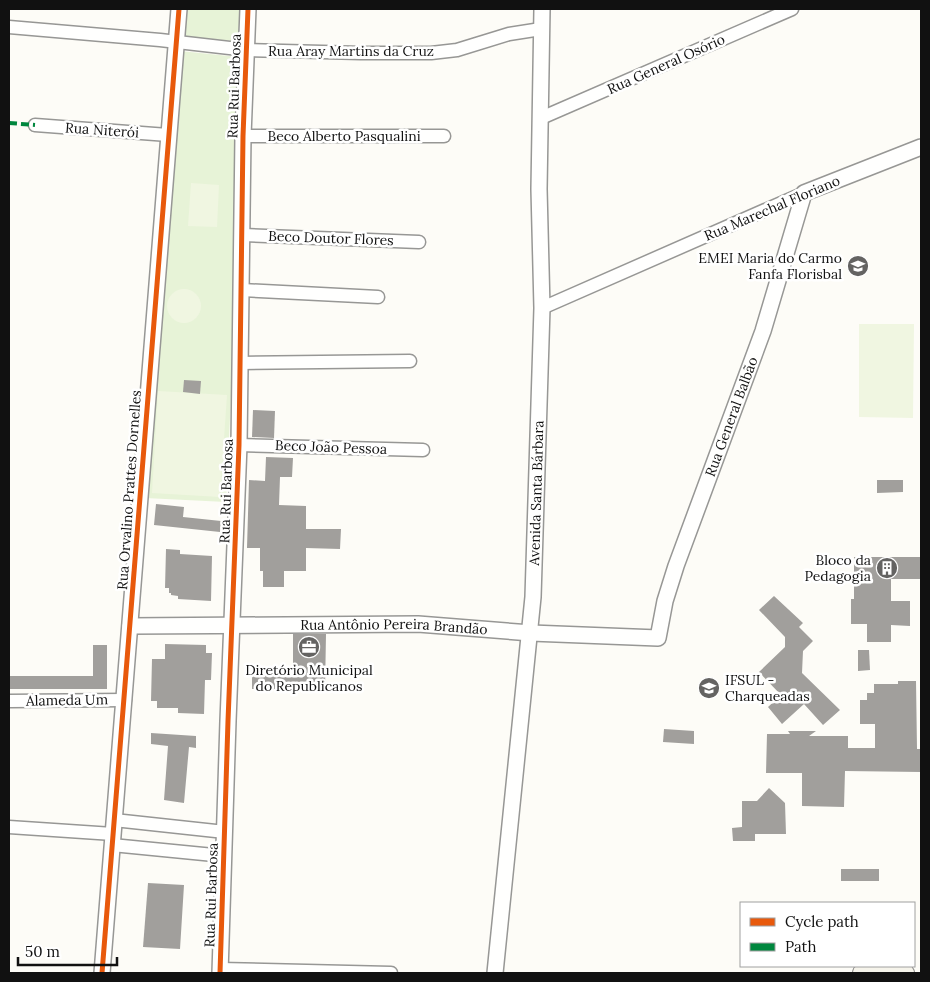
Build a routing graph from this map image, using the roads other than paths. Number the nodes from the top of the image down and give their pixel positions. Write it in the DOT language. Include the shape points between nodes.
graph roads {
  1 [pos="179,9"];
  2 [pos="248,9"];
  3 [pos="542,9"];
  4 [pos="792,9"];
  5 [pos="9,27"];
  6 [pos="541,29"];
  7 [pos="176,42"];
  8 [pos="247,50"];
  9 [pos="540,118"];
  10 [pos="35,125"];
  11 [pos="168,135"];
  12 [pos="243,136"];
  13 [pos="444,136"];
  14 [pos="921,147"];
  15 [pos="804,193"];
  16 [pos="243,235"];
  17 [pos="419,242"];
  18 [pos="242,290"];
  19 [pos="378,296"];
  20 [pos="542,308"];
  21 [pos="410,361"];
  22 [pos="240,363"];
  23 [pos="239,445"];
  24 [pos="423,450"];
  25 [pos="232,625"];
  26 [pos="130,626"];
  27 [pos="531,633"];
  28 [pos="658,638"];
  29 [pos="125,700"];
  30 [pos="9,701"];
  31 [pos="9,827"];
  32 [pos="225,832"];
  33 [pos="113,833"];
  34 [pos="224,856"];
  35 [pos="220,971"];
  36 [pos="102,973"];
  37 [pos="391,973"];
  38 [pos="495,973"];
  39 [pos="862,973"];
  40 [pos="905,973"];
  1 -- 7 [label="street, Rua Orvalino Prattes Dornelles"];
  2 -- 8 [label="street, Rua Rui Barbosa"];
  3 -- 6 [label="street, Avenida Santa Bárbara"];
  4 -- 9 [label="street, Rua General Osório"];
  5 -- 7 [label="street, Rua Aray Martins da Cruz"];
  6 -- 8 [label="street, Rua Aray Martins da Cruz" via="509,34 457,50 431,53"];
  6 -- 9 [label="street, Avenida Santa Bárbara"];
  7 -- 8 [label="street, Rua Aray Martins da Cruz"];
  7 -- 11 [label="street, Rua Orvalino Prattes Dornelles"];
  8 -- 12 [label="street, Rua Rui Barbosa"];
  9 -- 20 [label="street, Avenida Santa Bárbara"];
  10 -- 11 [label="street, Rua Niterói"];
  11 -- 26 [label="street, Rua Orvalino Prattes Dornelles"];
  12 -- 13 [label="street, Beco Alberto Pasqualini"];
  12 -- 16 [label="street, Rua Rui Barbosa"];
  14 -- 15 [label="street, Rua Marechal Floriano"];
  15 -- 20 [label="street, Rua Marechal Floriano"];
  15 -- 28 [label="street, Rua General Balbão" via="763,330 676,566"];
  16 -- 17 [label="street, Beco Doutor Flores"];
  16 -- 18 [label="street, Rua Rui Barbosa"];
  18 -- 19 [label="street"];
  18 -- 22 [label="street, Rua Rui Barbosa"];
  20 -- 27 [label="street, Avenida Santa Bárbara"];
  21 -- 22 [label="street"];
  22 -- 23 [label="street, Rua Rui Barbosa"];
  23 -- 24 [label="street, Beco João Pessoa"];
  23 -- 25 [label="street, Rua Rui Barbosa"];
  25 -- 26 [label="street, Rua Antônio Pereira Brandão"];
  25 -- 27 [label="street, Rua Antônio Pereira Brandão" via="418,624"];
  25 -- 32 [label="street, Rua Rui Barbosa"];
  26 -- 29 [label="street, Rua Orvalino Prattes Dornelles"];
  27 -- 28 [label="street, Rua Antônio Pereira Brandão"];
  27 -- 38 [label="street, Avenida Santa Bárbara"];
  29 -- 30 [label="street, Alameda Um"];
  29 -- 33 [label="street, Rua Orvalino Prattes Dornelles"];
  31 -- 33 [label="street"];
  32 -- 33 [label="street"];
  32 -- 34 [label="street, Rua Rui Barbosa"];
  33 -- 34 [label="street"];
  33 -- 36 [label="street, Rua Orvalino Prattes Dornelles"];
  34 -- 35 [label="street, Rua Rui Barbosa"];
  35 -- 37 [label="street"];
  39 -- 40 [label="main road" via="881,967"];
}
